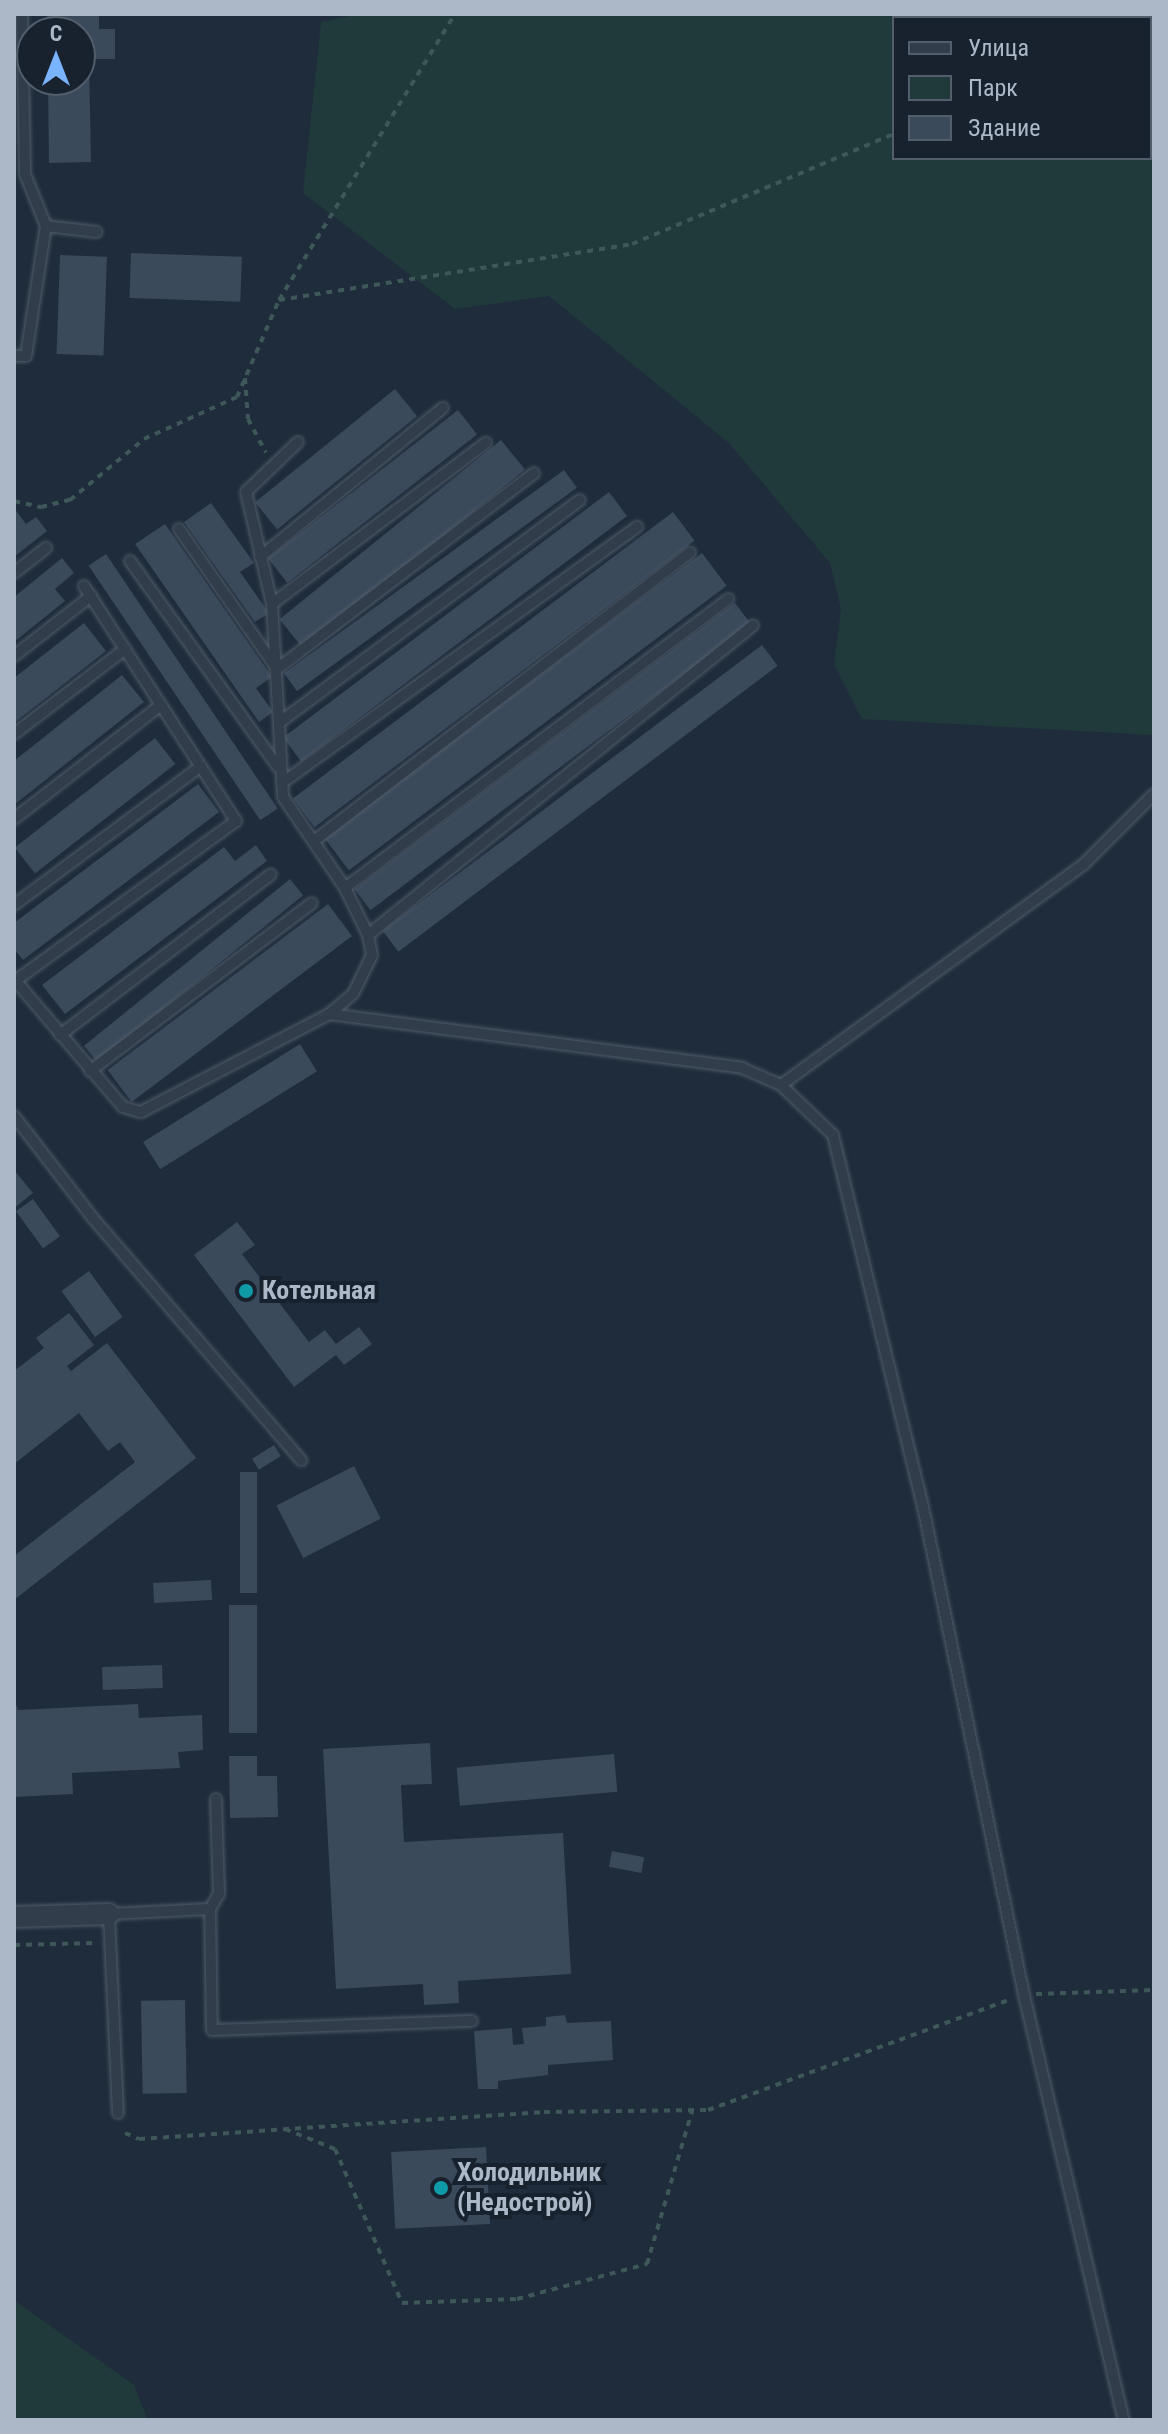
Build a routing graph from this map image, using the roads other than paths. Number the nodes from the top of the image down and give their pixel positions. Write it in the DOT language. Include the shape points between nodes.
graph roads {
  1 [pos="22,14"];
  2 [pos="46,226"];
  3 [pos="97,232"];
  4 [pos="14,356"];
  5 [pos="443,408"];
  6 [pos="298,442"];
  7 [pos="486,443"];
  8 [pos="534,473"];
  9 [pos="580,500"];
  10 [pos="637,527"];
  11 [pos="179,529"];
  12 [pos="46,548"];
  13 [pos="690,553"];
  14 [pos="260,557"];
  15 [pos="130,561"];
  16 [pos="14,573"];
  17 [pos="84,586"];
  18 [pos="91,596"];
  19 [pos="728,599"];
  20 [pos="272,604"];
  21 [pos="753,625"];
  22 [pos="125,649"];
  23 [pos="14,656"];
  24 [pos="277,669"];
  25 [pos="161,705"];
  26 [pos="280,722"];
  27 [pos="14,734"];
  28 [pos="201,766"];
  29 [pos="279,768"];
  30 [pos="282,783"];
  31 [pos="1154,794"];
  32 [pos="14,819"];
  33 [pos="314,841"];
  34 [pos="271,874"];
  35 [pos="345,888"];
  36 [pos="312,903"];
  37 [pos="14,905"];
  38 [pos="368,935"];
  39 [pos="15,980"];
  40 [pos="329,1014"];
  41 [pos="60,1035"];
  42 [pos="90,1071"];
  43 [pos="781,1085"];
  44 [pos="14,1116"];
  45 [pos="301,1460"];
  46 [pos="216,1799"];
  47 [pos="210,1909"];
  48 [pos="109,1914"];
  49 [pos="14,1917"];
  50 [pos="472,2021"];
  51 [pos="118,2113"];
  52 [pos="1124,2420"];
  1 -- 2 [label="lane" via="25,174"];
  2 -- 3 [label="lane"];
  2 -- 4 [label="lane" via="26,356"];
  5 -- 14 [label="lane"];
  6 -- 14 [label="lane" via="246,492"];
  7 -- 20 [label="lane"];
  8 -- 24 [label="lane"];
  9 -- 26 [label="lane"];
  10 -- 30 [label="lane"];
  11 -- 24 [label="lane"];
  12 -- 16 [label="lane"];
  13 -- 33 [label="lane"];
  14 -- 20 [label="lane"];
  15 -- 29 [label="lane"];
  17 -- 18 [label="lane"];
  18 -- 22 [label="lane"];
  18 -- 23 [label="lane"];
  19 -- 35 [label="lane"];
  20 -- 24 [label="lane"];
  21 -- 38 [label="lane"];
  22 -- 25 [label="lane"];
  22 -- 27 [label="lane"];
  24 -- 26 [label="lane"];
  25 -- 28 [label="lane"];
  25 -- 32 [label="lane"];
  26 -- 29 [label="lane"];
  28 -- 37 [label="lane"];
  28 -- 39 [label="lane" via="236,821"];
  29 -- 30 [label="lane"];
  30 -- 33 [label="lane" via="283,797"];
  31 -- 43 [label="lane" via="1084,864"];
  33 -- 35 [label="lane"];
  34 -- 41 [label="lane"];
  35 -- 38 [label="lane"];
  36 -- 42 [label="lane"];
  38 -- 40 [label="lane" via="369,971"];
  39 -- 41 [label="lane"];
  40 -- 42 [label="lane" via="141,1112 123,1107"];
  40 -- 43 [label="lane" via="742,1068"];
  41 -- 42 [label="lane"];
  43 -- 52 [label="lane" via="833,1135 922,1502 1024,1995"];
  44 -- 45 [label="lane" via="92,1217"];
  46 -- 47 [label="lane" via="219,1894"];
  47 -- 48 [label="lane"];
  47 -- 50 [label="lane" via="212,2030"];
  48 -- 49 [label="street"];
  48 -- 51 [label="lane"];
}
